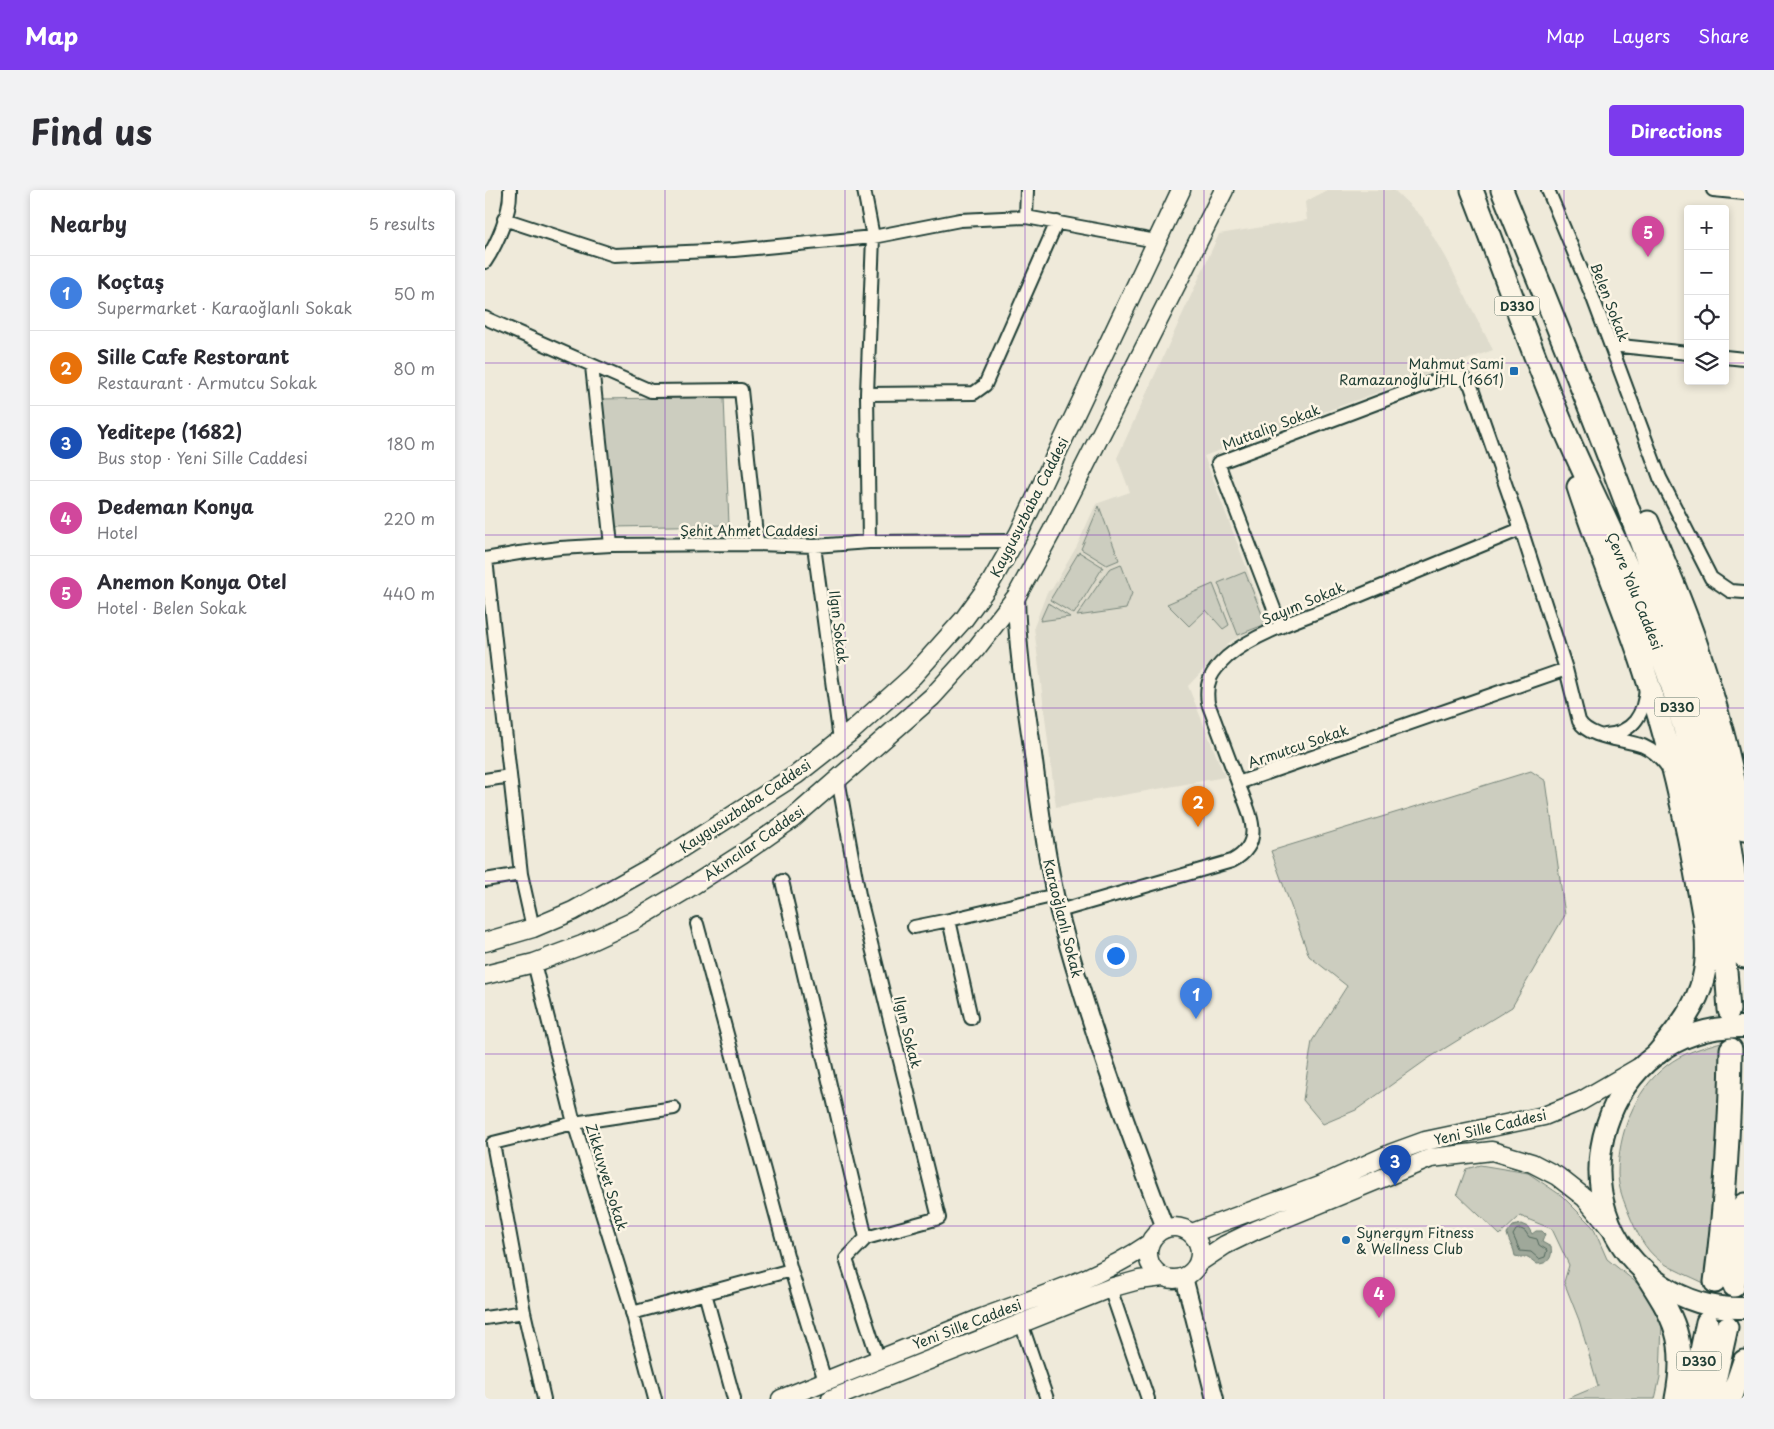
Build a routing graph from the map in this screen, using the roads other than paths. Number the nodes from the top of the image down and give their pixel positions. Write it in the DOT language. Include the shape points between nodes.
graph roads {
  1 [pos="510,190"];
  2 [pos="865,190"];
  3 [pos="1027,190"];
  4 [pos="1181,190"];
  5 [pos="1223,190"];
  6 [pos="1473,190"];
  7 [pos="1502,190"];
  8 [pos="1548,190"];
  9 [pos="1713,190"];
  10 [pos="1744,193"];
  11 [pos="1026,217"];
  12 [pos="504,219"];
  13 [pos="1057,222"];
  14 [pos="873,237"];
  15 [pos="1156,241"];
  16 [pos="485,262"];
  17 [pos="485,318"];
  18 [pos="1611,345"];
  19 [pos="1684,353"];
  20 [pos="1729,357"];
  21 [pos="1744,359"];
  22 [pos="592,366"];
  23 [pos="867,394"];
  24 [pos="1594,418"];
  25 [pos="1561,421"];
  26 [pos="1521,529"];
  27 [pos="1014,541"];
  28 [pos="869,542"];
  29 [pos="757,544"];
  30 [pos="611,545"];
  31 [pos="813,546"];
  32 [pos="485,559"];
  33 [pos="1744,592"];
  34 [pos="1016,596"];
  35 [pos="1281,627"];
  36 [pos="1566,668"];
  37 [pos="1647,678"];
  38 [pos="1603,735"];
  39 [pos="840,740"];
  40 [pos="510,776"];
  41 [pos="838,779"];
  42 [pos="1675,779"];
  43 [pos="485,780"];
  44 [pos="1238,783"];
  45 [pos="1744,830"];
  46 [pos="521,874"];
  47 [pos="485,880"];
  48 [pos="782,881"];
  49 [pos="1056,895"];
  50 [pos="1059,912"];
  51 [pos="949,920"];
  52 [pos="697,924"];
  53 [pos="914,927"];
  54 [pos="533,928"];
  55 [pos="485,942"];
  56 [pos="1744,957"];
  57 [pos="534,963"];
  58 [pos="485,975"];
  59 [pos="1729,1010"];
  60 [pos="971,1018"];
  61 [pos="1744,1027"];
  62 [pos="1731,1049"];
  63 [pos="1651,1059"];
  64 [pos="674,1108"];
  65 [pos="574,1123"];
  66 [pos="1744,1204"];
  67 [pos="1165,1228"];
  68 [pos="1192,1233"];
  69 [pos="1615,1234"];
  70 [pos="866,1238"];
  71 [pos="1149,1244"];
  72 [pos="1198,1263"];
  73 [pos="791,1270"];
  74 [pos="1643,1270"];
  75 [pos="1163,1277"];
  76 [pos="1184,1277"];
  77 [pos="1111,1288"];
  78 [pos="705,1293"];
  79 [pos="1744,1308"];
  80 [pos="524,1312"];
  81 [pos="632,1312"];
  82 [pos="485,1318"];
  83 [pos="1021,1323"];
  84 [pos="878,1358"];
  85 [pos="1744,1361"];
  86 [pos="825,1381"];
  87 [pos="842,1397"];
  88 [pos="544,1399"];
  89 [pos="655,1399"];
  90 [pos="734,1399"];
  91 [pos="781,1399"];
  92 [pos="1047,1399"];
  93 [pos="1147,1399"];
  94 [pos="1215,1399"];
  95 [pos="1676,1399"];
  96 [pos="1691,1399"];
  97 [pos="1711,1399"];
  98 [pos="1731,1399"];
  1 -- 12 [label="street"];
  2 -- 14 [label="street"];
  3 -- 11 [label="street"];
  4 -- 15 [label="main road, Kaygusuzbaba Caddesi"];
  5 -- 34 [label="main road" via="1052,531"];
  6 -- 25 [label="highway, Çevre Yolu Caddesi / D330"];
  7 -- 24 [label="highway, Çevre Yolu Caddesi / D330"];
  8 -- 18 [label="street, Belen Sokak"];
  9 -- 10 [label="street"];
  11 -- 13 [label="street"];
  11 -- 14 [label="street" via="960,220"];
  12 -- 14 [label="street" via="614,255 734,250"];
  12 -- 16 [label="street"];
  13 -- 15 [label="street"];
  13 -- 23 [label="street" via="985,385 974,392"];
  14 -- 23 [label="street"];
  15 -- 27 [label="main road, Kaygusuzbaba Caddesi"];
  17 -- 22 [label="street"];
  18 -- 19 [label="street"];
  18 -- 33 [label="street, Belen Sokak" via="1660,478 1711,578 1730,591"];
  20 -- 21 [label="street"];
  22 -- 29 [label="street" via="651,391 741,390"];
  22 -- 30 [label="street"];
  23 -- 28 [label="street"];
  24 -- 45 [label="highway" via="1621,459 1687,618 1723,734"];
  24 -- 56 [label="highway, Çevre Yolu Caddesi / D330" via="1675,636 1705,734 1729,840"];
  25 -- 37 [label="highway" via="1585,510"];
  25 -- 59 [label="highway, Çevre Yolu Caddesi / D330" via="1627,565 1673,692 1706,827 1721,918"];
  26 -- 35 [label="street, Sayım Sokak"];
  26 -- 35 [label="street, Muttalip Sokak" via="1471,386 1462,377 1443,378 1218,463"];
  26 -- 36 [label="street"];
  27 -- 28 [label="street, Şehit Ahmet Caddesi"];
  27 -- 39 [label="main road, Kaygusuzbaba Caddesi" via="965,620 913,676"];
  28 -- 31 [label="street, Şehit Ahmet Caddesi"];
  29 -- 30 [label="street, Şehit Ahmet Caddesi"];
  29 -- 31 [label="street, Şehit Ahmet Caddesi"];
  30 -- 32 [label="street, Şehit Ahmet Caddesi" via="519,552"];
  31 -- 39 [label="street, Ilgın Sokak"];
  32 -- 40 [label="street"];
  34 -- 41 [label="main road, Akıncılar Caddesi" via="975,650 932,697"];
  34 -- 49 [label="street, Karaoğlanlı Sokak" via="1020,662 1046,851"];
  35 -- 44 [label="street, Sayım Sokak" via="1227,657 1207,684 1208,703"];
  36 -- 38 [label="street" via="1579,722 1592,733"];
  36 -- 44 [label="street, Armutcu Sokak"];
  37 -- 38 [label="street" via="1643,704 1634,723 1621,732"];
  37 -- 42 [label="highway"];
  38 -- 42 [label="street" via="1652,750"];
  39 -- 54 [label="main road, Kaygusuzbaba Caddesi" via="796,775 655,865 573,911"];
  40 -- 43 [label="street"];
  40 -- 46 [label="street"];
  41 -- 57 [label="main road, Akıncılar Caddesi" via="792,819 685,891 632,922"];
  41 -- 70 [label="street, Ilgın Sokak" via="859,895 939,1218"];
  42 -- 63 [label="highway" via="1702,907 1706,959 1703,980 1694,1003"];
  44 -- 50 [label="street, Armutcu Sokak" via="1253,827 1253,837 1241,856"];
  46 -- 47 [label="street"];
  46 -- 54 [label="street"];
  48 -- 70 [label="street"];
  49 -- 50 [label="street, Karaoğlanlı Sokak"];
  49 -- 51 [label="street"];
  50 -- 67 [label="street, Karaoğlanlı Sokak" via="1125,1122"];
  51 -- 53 [label="street"];
  51 -- 60 [label="street"];
  52 -- 73 [label="street"];
  54 -- 55 [label="main road"];
  57 -- 58 [label="main road, Akıncılar Caddesi"];
  57 -- 65 [label="street, Zikkuvvet Sokak"];
  61 -- 63 [label="main road" via="1701,1032 1679,1041"];
  62 -- 66 [label="highway" via="1724,1284"];
  63 -- 68 [label="main road, Yeni Sille Caddesi" via="1581,1101 1550,1114 1425,1141 1319,1186"];
  63 -- 69 [label="main road" via="1615,1102 1601,1145 1601,1191"];
  64 -- 65 [label="street"];
  65 -- 80 [label="street" via="493,1143"];
  65 -- 81 [label="street, Zikkuvvet Sokak"];
  67 -- 68 [label="main road" via="1179,1227"];
  67 -- 71 [label="main road"];
  68 -- 72 [label="main road" via="1200,1247"];
  69 -- 72 [label="main road, Yeni Sille Caddesi" via="1585,1198 1557,1176 1531,1163 1493,1151 1431,1158 1257,1230 1225,1245"];
  69 -- 74 [label="main road"];
  70 -- 84 [label="street" via="846,1260"];
  71 -- 75 [label="main road" via="1151,1266"];
  71 -- 84 [label="main road, Yeni Sille Caddesi" via="1128,1259 1091,1277"];
  72 -- 76 [label="main road"];
  73 -- 78 [label="street"];
  73 -- 86 [label="street"];
  74 -- 79 [label="main road" via="1667,1288 1695,1301 1726,1308"];
  74 -- 95 [label="highway" via="1663,1302 1679,1338 1681,1358"];
  75 -- 76 [label="main road"];
  75 -- 77 [label="main road, Yeni Sille Caddesi"];
  76 -- 94 [label="street"];
  77 -- 83 [label="main road, Yeni Sille Caddesi"];
  77 -- 93 [label="street"];
  78 -- 81 [label="street"];
  78 -- 90 [label="street"];
  80 -- 82 [label="street"];
  80 -- 88 [label="street"];
  81 -- 89 [label="street, Zikkuvvet Sokak"];
  83 -- 87 [label="main road, Yeni Sille Caddesi"];
  83 -- 92 [label="street"];
  84 -- 86 [label="main road, Yeni Sille Caddesi"];
  85 -- 98 [label="highway"];
  86 -- 91 [label="main road, Yeni Sille Caddesi"];
  96 -- 97 [label="highway, D330" via="1717,1325"];
}
